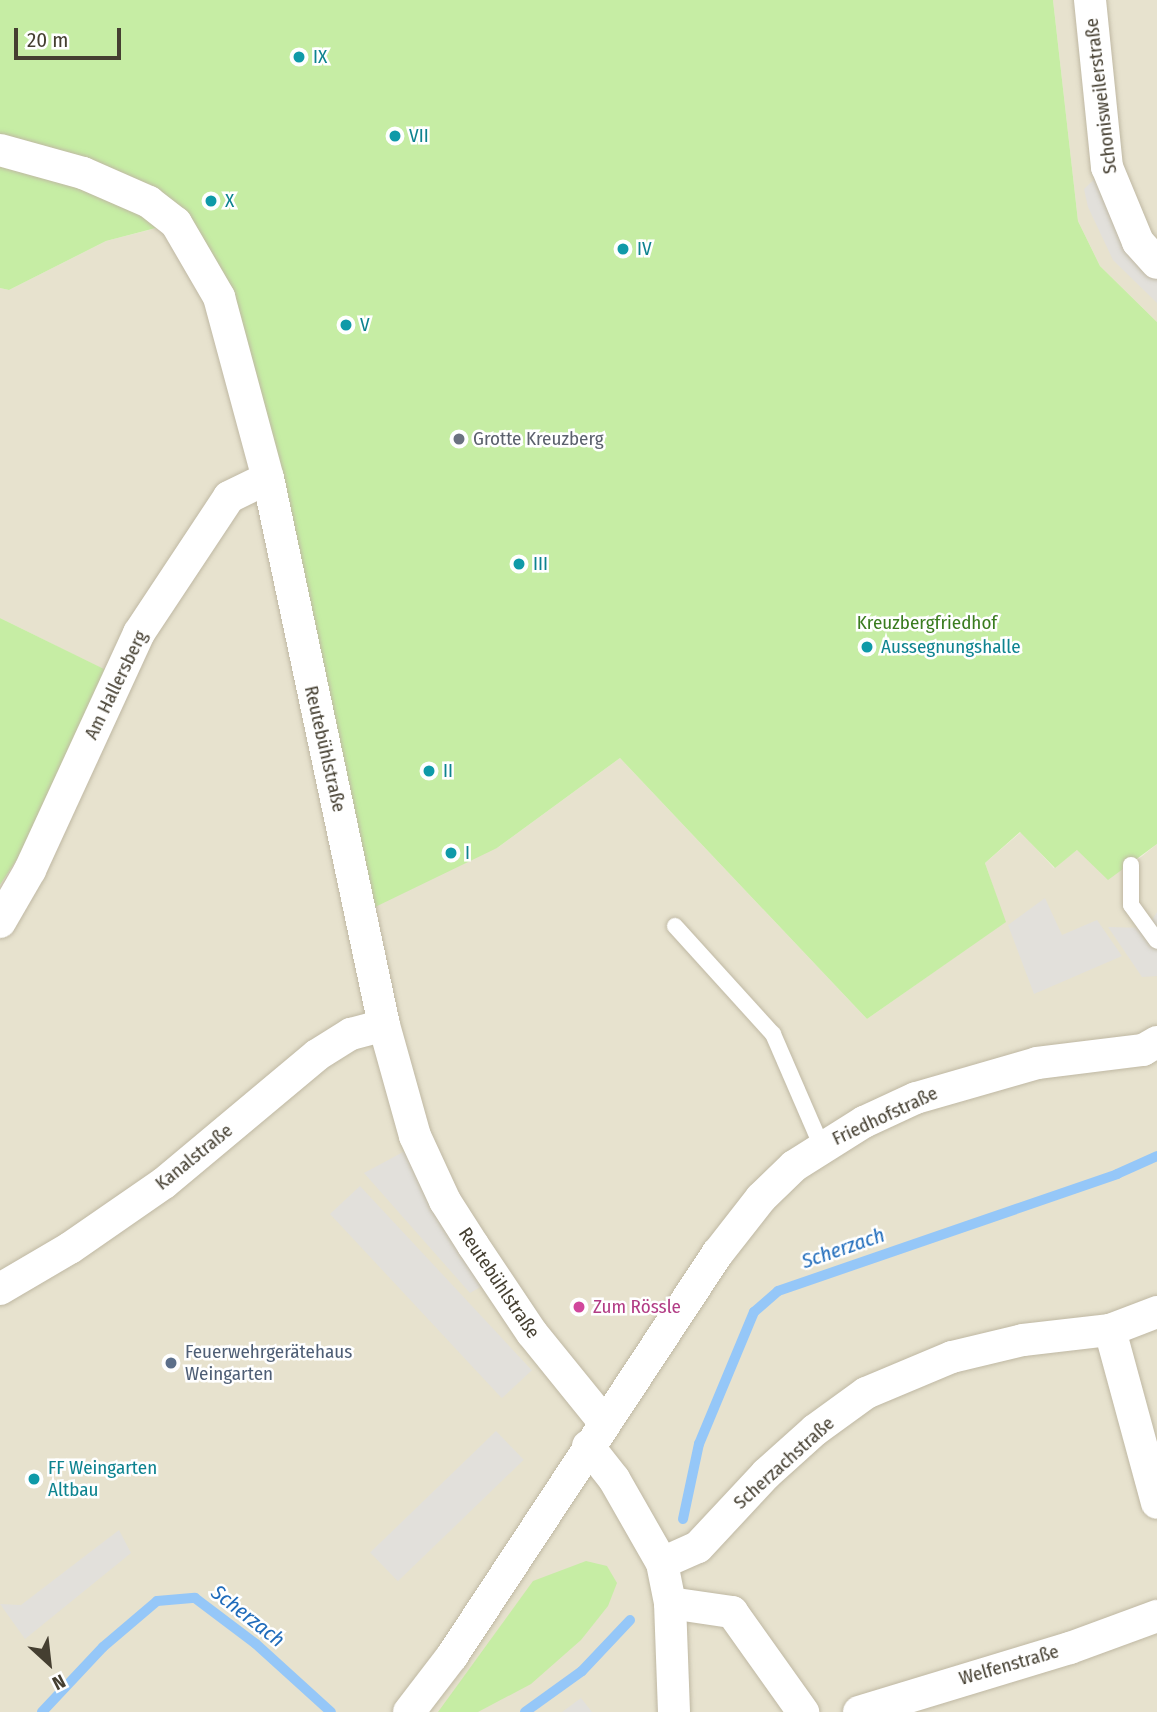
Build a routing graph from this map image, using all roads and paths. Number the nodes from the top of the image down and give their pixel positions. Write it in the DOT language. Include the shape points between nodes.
graph roads {
  1 [pos="1090,0"];
  2 [pos="0,150"];
  3 [pos="1157,263"];
  4 [pos="268,478"];
  5 [pos="1131,864"];
  6 [pos="0,922"];
  7 [pos="675,926"];
  8 [pos="1157,941"];
  9 [pos="384,1025"];
  10 [pos="1152,1048"];
  11 [pos="822,1147"];
  12 [pos="0,1289"];
  13 [pos="1157,1312"];
  14 [pos="1110,1330"];
  15 [pos="596,1434"];
  16 [pos="1157,1503"];
  17 [pos="662,1563"];
  18 [pos="670,1603"];
  19 [pos="1157,1616"];
  20 [pos="411,1710"];
  21 [pos="674,1711"];
  22 [pos="803,1712"];
  23 [pos="859,1712"];
  1 -- 3 [label="street, Schonisweilerstraße" via="1107,167 1138,242"];
  2 -- 4 [label="street, Reutebühlstraße" via="83,173 149,202 176,223 219,297"];
  4 -- 6 [label="street, Am Hallersberg" via="229,497 139,633 30,870"];
  4 -- 9 [label="street, Reutebühlstraße"];
  5 -- 8 [label="lane" via="1131,905"];
  7 -- 11 [label="lane" via="773,1034"];
  9 -- 12 [label="street, Kanalstraße" via="351,1034 317,1055 164,1183 70,1248"];
  9 -- 15 [label="street, Reutebühlstraße" via="415,1136 445,1201"];
  10 -- 11 [label="street, Friedhofstraße" via="1037,1063 970,1080 906,1102"];
  11 -- 15 [label="street, Friedhofstraße" via="794,1166 752,1209"];
  13 -- 14 [label="street, Scherzachstraße"];
  14 -- 16 [label="street"];
  14 -- 17 [label="street, Scherzachstraße" via="1023,1340 952,1357 866,1393 776,1465 698,1547"];
  15 -- 17 [label="street" via="614,1479"];
  15 -- 20 [label="street"];
  17 -- 18 [label="street"];
  18 -- 21 [label="street"];
  18 -- 22 [label="street" via="732,1612"];
  19 -- 23 [label="street, Welfenstraße" via="1070,1648"];
}
